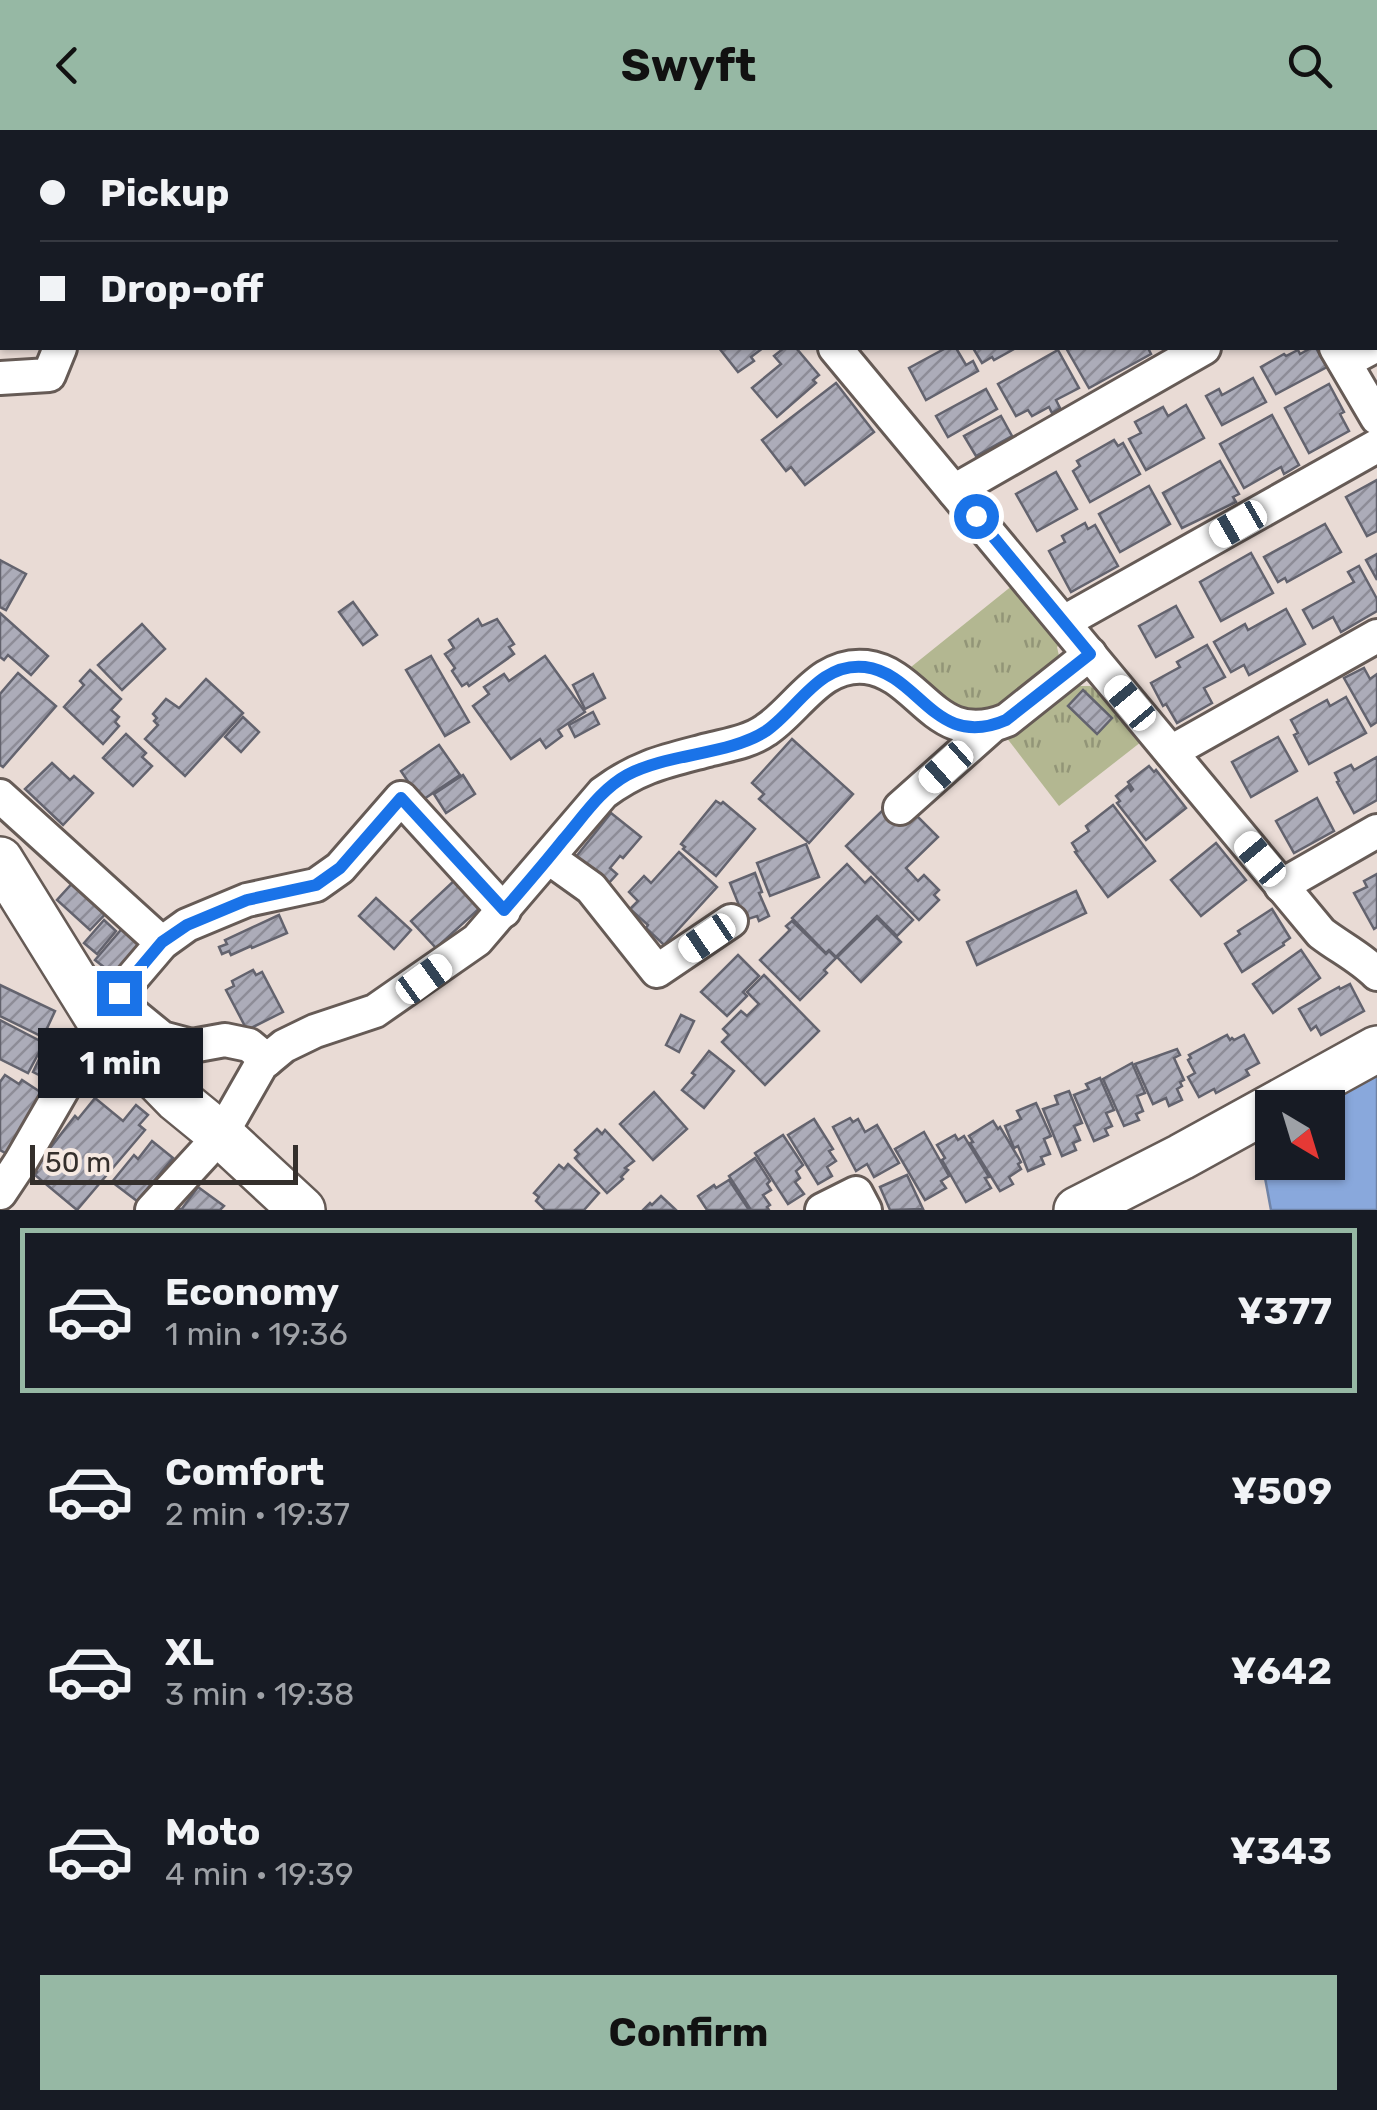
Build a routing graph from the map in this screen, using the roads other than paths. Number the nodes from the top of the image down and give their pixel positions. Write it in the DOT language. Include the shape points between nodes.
graph roads {
  1 [pos="59,350"];
  2 [pos="1200,350"];
  3 [pos="1361,350"];
  4 [pos="850,352"];
  5 [pos="0,378"];
  6 [pos="1377,418"];
  7 [pos="1377,446"];
  8 [pos="954,490"];
  9 [pos="1064,622"];
  10 [pos="1377,636"];
  11 [pos="1090,654"];
  12 [pos="992,726"];
  13 [pos="1171,752"];
  14 [pos="0,796"];
  15 [pos="900,808"];
  16 [pos="1377,831"];
  17 [pos="549,858"];
  18 [pos="0,860"];
  19 [pos="1282,886"];
  20 [pos="504,910"];
  21 [pos="731,921"];
  22 [pos="162,942"];
  23 [pos="1377,974"];
  24 [pos="105,1027"];
  25 [pos="1377,1049"];
  26 [pos="267,1060"];
  27 [pos="220,1135"];
  28 [pos="0,1193"];
  29 [pos="152,1210"];
  30 [pos="302,1210"];
  31 [pos="822,1210"];
  32 [pos="865,1210"];
  33 [pos="1077,1210"];
  1 -- 5 [label="street" via="49,375"];
  2 -- 8 [label="street"];
  3 -- 6 [label="street"];
  4 -- 8 [label="street"];
  7 -- 9 [label="street"];
  8 -- 9 [label="street"];
  9 -- 11 [label="street"];
  10 -- 13 [label="street"];
  11 -- 12 [label="street"];
  11 -- 13 [label="street"];
  12 -- 15 [label="street"];
  12 -- 17 [label="street" via="954,723 886,672 862,666 837,671 748,740 627,776 603,793"];
  13 -- 19 [label="street"];
  14 -- 22 [label="street"];
  16 -- 19 [label="street"];
  17 -- 20 [label="street"];
  17 -- 21 [label="street" via="591,888 657,972"];
  18 -- 24 [label="street"];
  19 -- 23 [label="street" via="1321,933"];
  20 -- 22 [label="street" via="401,798 340,868 316,885 247,900"];
  20 -- 26 [label="street" via="478,940 375,1012 314,1032"];
  22 -- 24 [label="street"];
  24 -- 26 [label="street" via="134,1016 162,1038 192,1046 225,1040 249,1045"];
  24 -- 27 [label="street"];
  24 -- 28 [label="street"];
  25 -- 33 [label="street"];
  26 -- 27 [label="street"];
  27 -- 29 [label="street"];
  27 -- 30 [label="street"];
  31 -- 32 [label="street" via="856,1194"];
}
